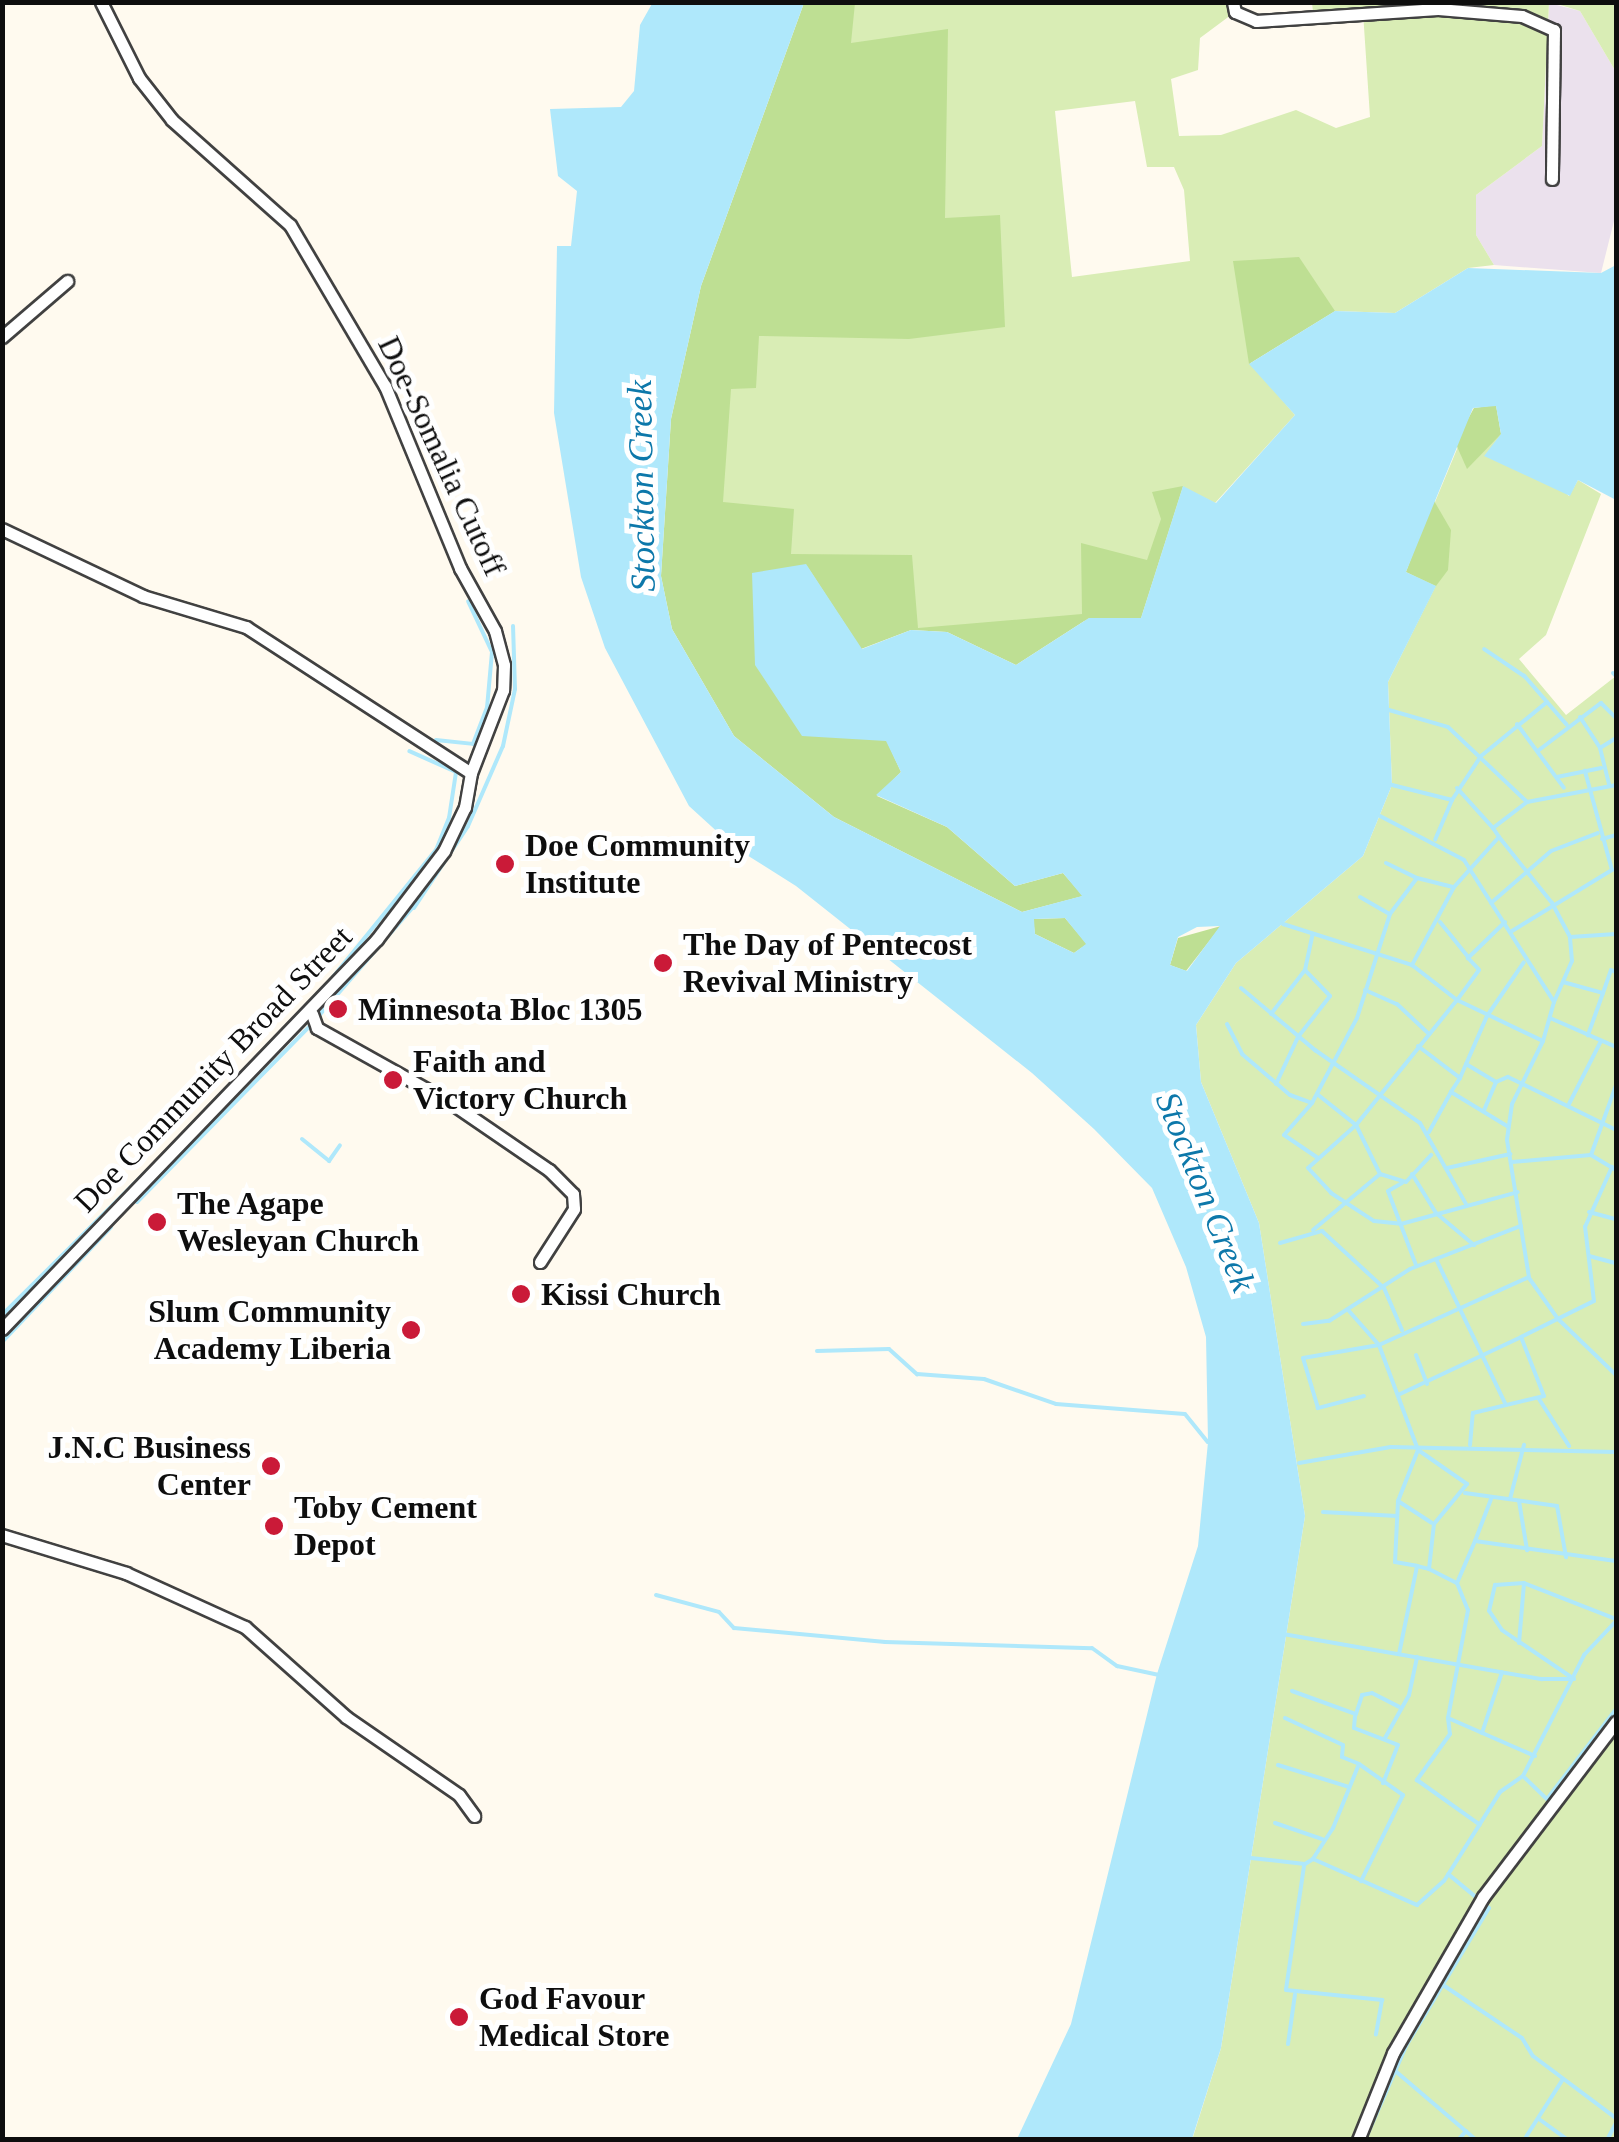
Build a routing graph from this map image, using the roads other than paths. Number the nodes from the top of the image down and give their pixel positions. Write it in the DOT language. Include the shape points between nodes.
graph roads {
  1 [pos="101,2"];
  2 [pos="1233,2"];
  3 [pos="1552,179"];
  4 [pos="67,280"];
  5 [pos="2,337"];
  6 [pos="4,533"];
  7 [pos="471,774"];
  8 [pos="312,1014"];
  9 [pos="540,1262"];
  10 [pos="2,1329"];
  11 [pos="2,1535"];
  12 [pos="1616,1722"];
  13 [pos="474,1816"];
  14 [pos="1358,2140"];
  1 -- 7 [label="street, Doe-Somalia Cutoff" via="139,78 172,120 290,224 384,386 460,568 495,630 504,665 503,690"];
  2 -- 3 [label="street" via="1236,12 1256,21 1438,10 1522,16 1554,30"];
  4 -- 5 [label="street"];
  6 -- 7 [label="street" via="143,596 246,627"];
  7 -- 8 [label="street, Doe Community Broad Street" via="465,807 444,851"];
  8 -- 9 [label="street" via="317,1028 451,1103 573,1194 570,1218"];
  8 -- 10 [label="street, Doe Community Broad Street"];
  11 -- 13 [label="street" via="126,1572 245,1628 346,1716 459,1795"];
  12 -- 14 [label="street" via="1483,1897 1393,2053"];
}
